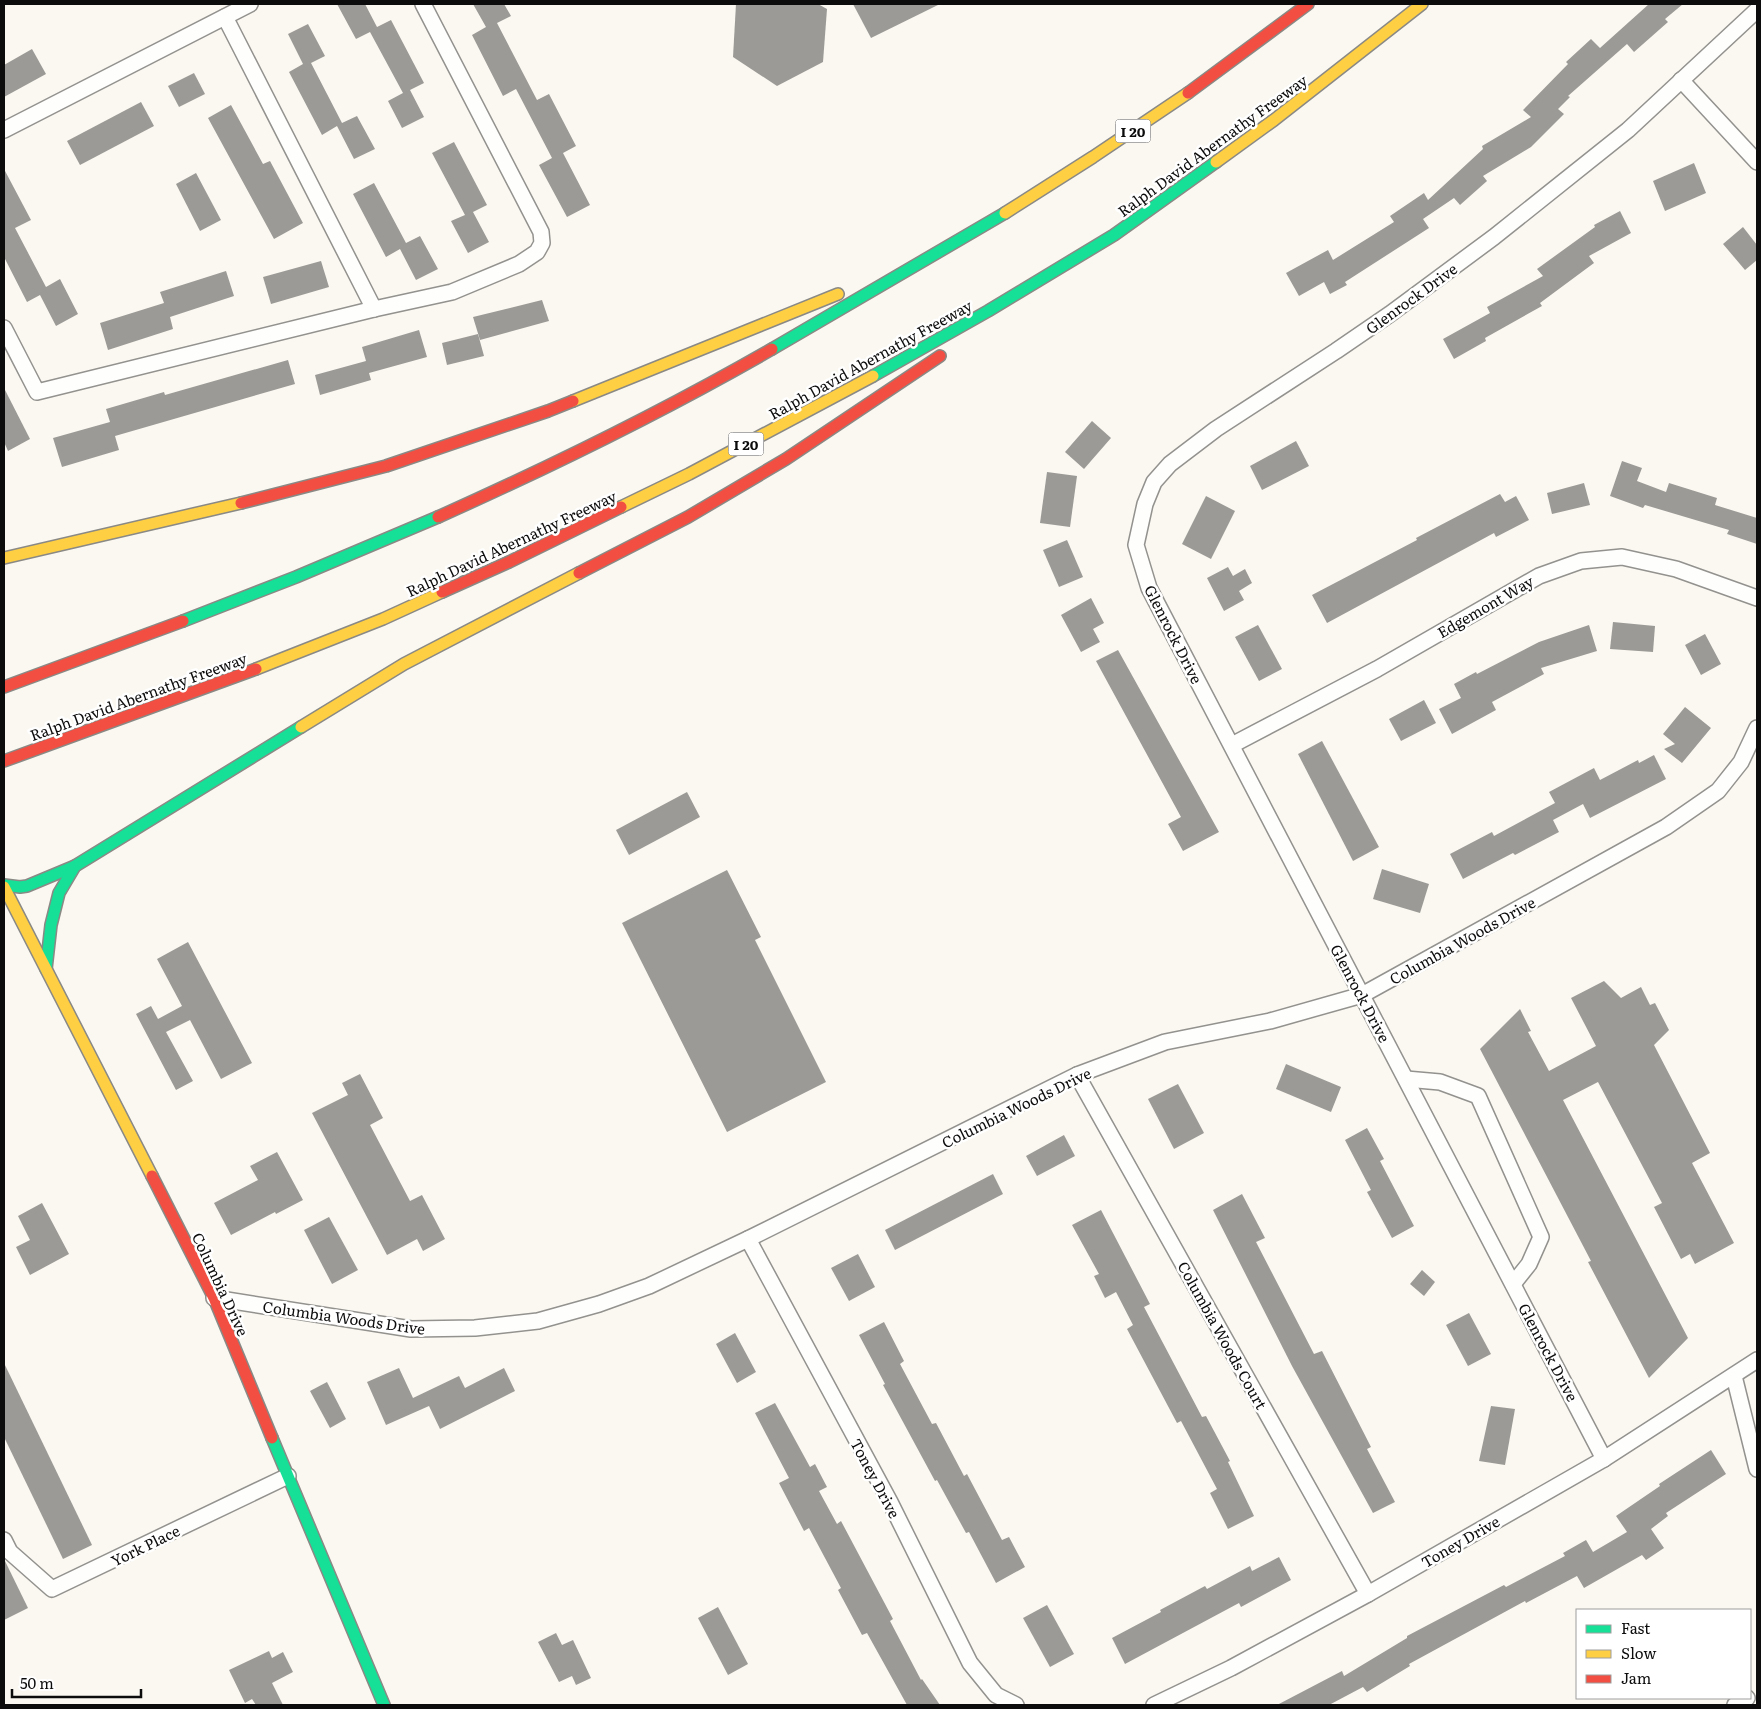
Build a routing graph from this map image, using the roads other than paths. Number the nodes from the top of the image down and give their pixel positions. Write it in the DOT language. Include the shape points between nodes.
graph roads {
  1 [pos="250,4"];
  2 [pos="423,4"];
  3 [pos="1308,4"];
  4 [pos="1422,4"];
  5 [pos="1757,10"];
  6 [pos="225,17"];
  7 [pos="1682,80"];
  8 [pos="4,130"];
  9 [pos="1757,162"];
  10 [pos="1114,235"];
  11 [pos="950,247"];
  12 [pos="374,309"];
  13 [pos="4,328"];
  14 [pos="977,331"];
  15 [pos="953,348"];
  16 [pos="4,558"];
  17 [pos="1757,598"];
  18 [pos="4,687"];
  19 [pos="1757,728"];
  20 [pos="1232,745"];
  21 [pos="4,761"];
  22 [pos="76,866"];
  23 [pos="4,886"];
  24 [pos="46,970"];
  25 [pos="1362,995"];
  26 [pos="1077,1075"];
  27 [pos="1406,1079"];
  28 [pos="748,1239"];
  29 [pos="1513,1284"];
  30 [pos="214,1298"];
  31 [pos="1757,1360"];
  32 [pos="1734,1376"];
  33 [pos="1604,1459"];
  34 [pos="1757,1469"];
  35 [pos="288,1476"];
  36 [pos="6,1549"];
  37 [pos="1368,1594"];
  38 [pos="384,1705"];
  39 [pos="1016,1705"];
  40 [pos="1154,1705"];
  1 -- 6 [label="street"];
  2 -- 12 [label="street" via="540,232 542,243 537,252 519,264 452,292"];
  3 -- 11 [label="main road, I 20" via="1192,90 1084,164"];
  4 -- 10 [label="main road, Ralph David Abernathy Freeway / I 20" via="1274,120"];
  5 -- 7 [label="street, Glenrock Drive"];
  6 -- 8 [label="street"];
  6 -- 12 [label="street"];
  7 -- 9 [label="street"];
  7 -- 20 [label="street, Glenrock Drive" via="1628,130 1494,238 1336,351 1216,429 1170,464 1154,482 1145,504 1136,545 1150,588"];
  10 -- 14 [label="main road"];
  10 -- 21 [label="main road, Ralph David Abernathy Freeway / I 20" via="862,382 689,474 510,562 383,619"];
  11 -- 16 [label="main road" via="548,410 386,466 219,509"];
  11 -- 18 [label="main road, I 20" via="689,395 544,468 392,537 260,591"];
  12 -- 13 [label="street" via="37,392"];
  15 -- 22 [label="main road" via="786,459 688,517 404,664"];
  17 -- 20 [label="street, Edgemont Way" via="1676,569 1622,557 1581,561 1539,576 1377,669"];
  19 -- 25 [label="street, Columbia Woods Drive" via="1740,762 1718,791 1666,827"];
  20 -- 25 [label="street, Glenrock Drive"];
  22 -- 23 [label="main road" via="36,883"];
  22 -- 24 [label="main road" via="60,893 51,925"];
  23 -- 24 [label="main road, Columbia Drive"];
  24 -- 30 [label="main road, Columbia Drive"];
  25 -- 26 [label="street, Columbia Woods Drive" via="1270,1020 1165,1042"];
  25 -- 27 [label="street, Glenrock Drive"];
  26 -- 28 [label="street, Columbia Woods Drive"];
  26 -- 37 [label="street, Columbia Woods Court"];
  27 -- 29 [label="street, Glenrock Drive"];
  27 -- 29 [label="street" via="1440,1082 1478,1096 1541,1237 1529,1264"];
  28 -- 30 [label="street, Columbia Woods Drive" via="649,1286 599,1304 538,1321 475,1328 411,1329"];
  28 -- 39 [label="street, Toney Drive" via="890,1502 970,1663 996,1695"];
  29 -- 33 [label="street, Glenrock Drive"];
  30 -- 35 [label="main road, Columbia Drive"];
  31 -- 32 [label="street, Toney Drive"];
  32 -- 33 [label="street, Toney Drive"];
  32 -- 34 [label="street"];
  33 -- 37 [label="street, Toney Drive"];
  35 -- 36 [label="street, York Place" via="52,1589"];
  35 -- 38 [label="main road, Columbia Drive"];
  37 -- 40 [label="street, Toney Drive" via="1232,1668"];
}
